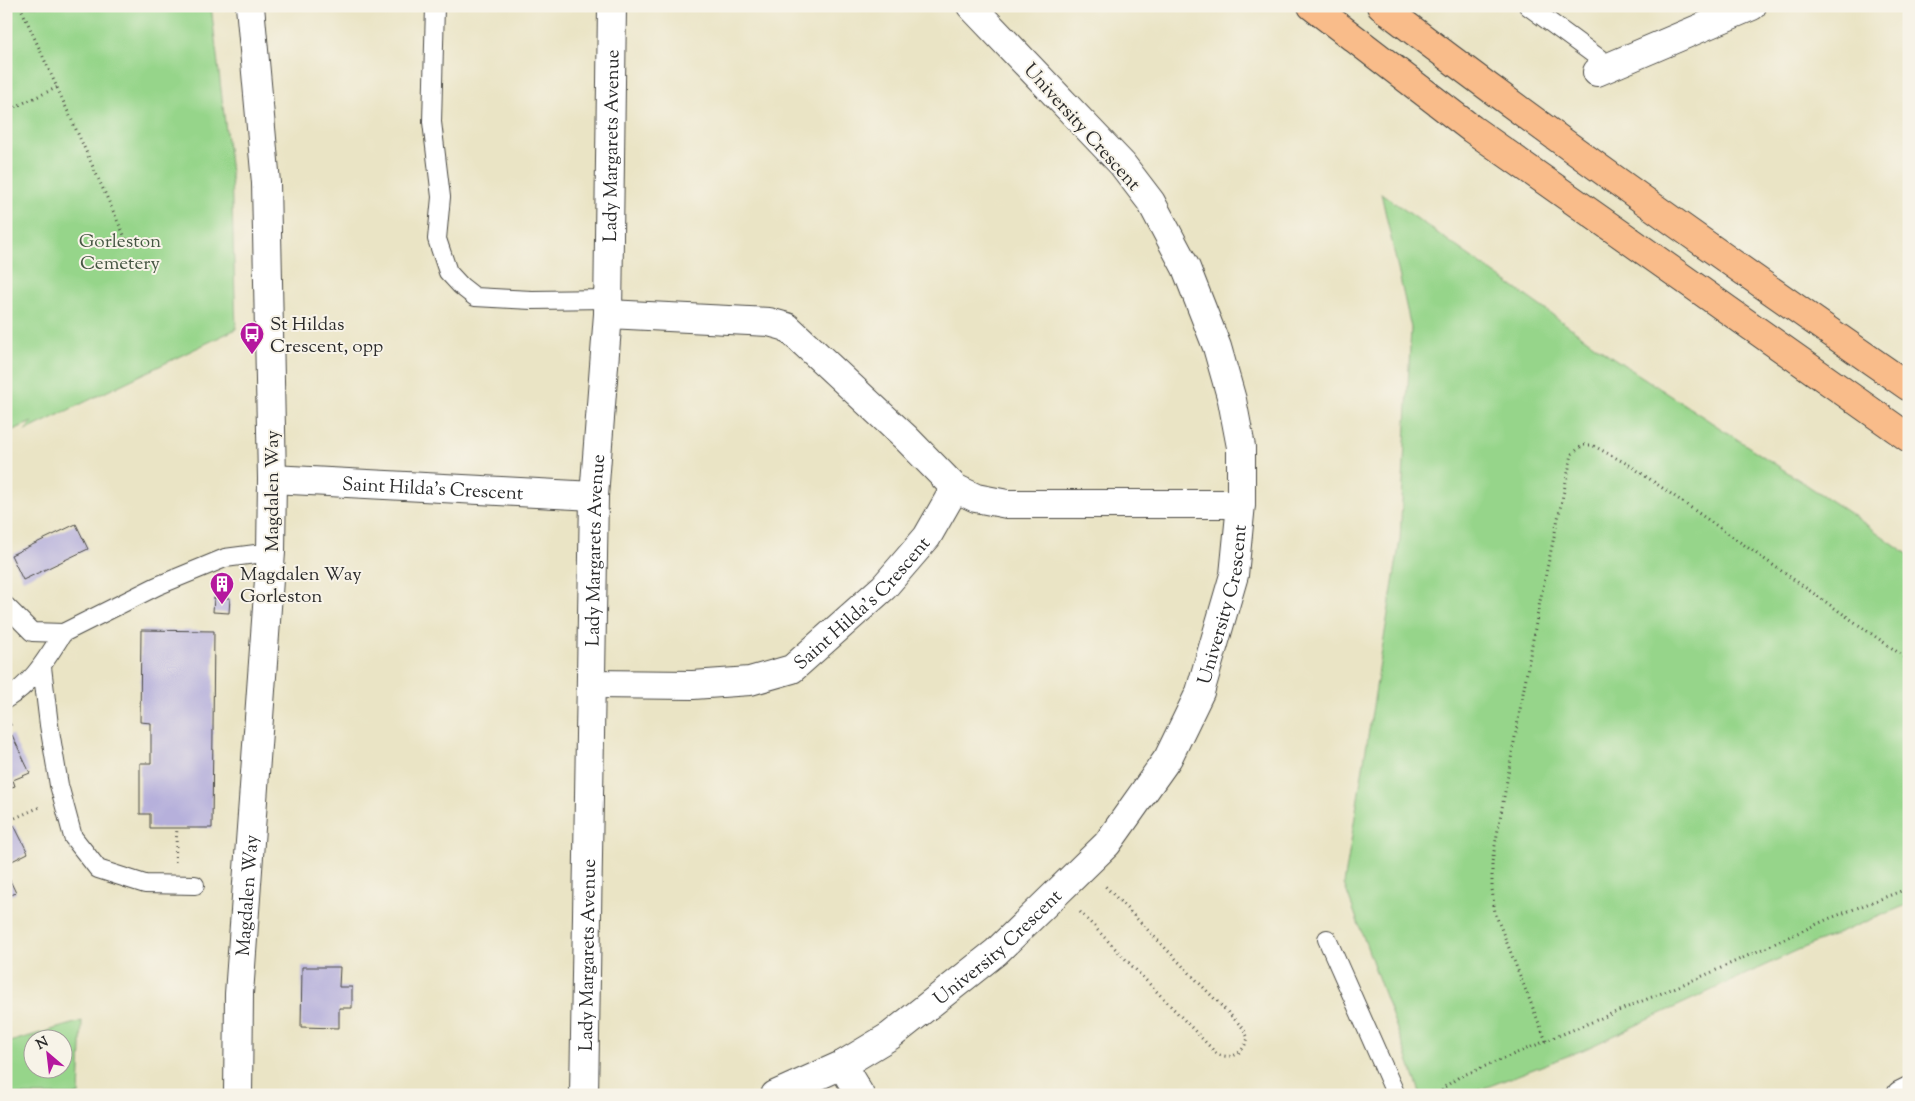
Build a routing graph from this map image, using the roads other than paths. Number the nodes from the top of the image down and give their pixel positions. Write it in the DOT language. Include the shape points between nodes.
graph roads {
  1 [pos="250,6"];
  2 [pos="435,6"];
  3 [pos="612,6"];
  4 [pos="971,6"];
  5 [pos="1312,6"];
  6 [pos="1381,6"];
  7 [pos="1528,6"];
  8 [pos="1752,6"];
  9 [pos="1604,69"];
  10 [pos="608,307"];
  11 [pos="1909,387"];
  12 [pos="1909,438"];
  13 [pos="272,479"];
  14 [pos="955,488"];
  15 [pos="594,496"];
  16 [pos="1241,504"];
  17 [pos="271,552"];
  18 [pos="6,606"];
  19 [pos="63,632"];
  20 [pos="42,667"];
  21 [pos="591,684"];
  22 [pos="6,700"];
  23 [pos="195,885"];
  24 [pos="1327,939"];
  25 [pos="842,1066"];
  26 [pos="1909,1091"];
  27 [pos="238,1095"];
  28 [pos="584,1095"];
  29 [pos="775,1095"];
  30 [pos="860,1095"];
  31 [pos="1396,1095"];
  32 [pos="1901,1095"];
  1 -- 13 [label="street, Magdalen Way" via="266,183"];
  2 -- 10 [label="lane" via="432,122 441,197 437,239 448,272 475,297"];
  3 -- 10 [label="street, Lady Margarets Avenue"];
  4 -- 16 [label="street, University Crescent" via="1122,164 1155,210 1186,268 1217,347 1241,447"];
  5 -- 12 [label="highway" via="1472,129"];
  6 -- 11 [label="highway" via="1510,105 1704,245"];
  7 -- 9 [label="lane"];
  8 -- 9 [label="street"];
  10 -- 14 [label="street" via="769,322 787,327"];
  10 -- 15 [label="street, Lady Margarets Avenue"];
  13 -- 15 [label="street, Saint Hilda's Crescent"];
  13 -- 17 [label="street, Magdalen Way"];
  14 -- 16 [label="street" via="976,498 1007,504"];
  14 -- 21 [label="street, Saint Hilda's Crescent" via="927,538 884,587 792,669 750,681 693,685"];
  15 -- 21 [label="street, Lady Margarets Avenue"];
  16 -- 25 [label="street, University Crescent" via="1234,575 1200,692 1168,758 1108,844 996,952 890,1036"];
  17 -- 19 [label="lane" via="225,558 156,586"];
  17 -- 27 [label="street, Magdalen Way" via="238,994"];
  18 -- 19 [label="lane" via="32,632"];
  19 -- 20 [label="lane"];
  20 -- 22 [label="lane" via="22,690"];
  20 -- 23 [label="lane" via="49,725 73,837 98,869 145,884"];
  21 -- 28 [label="street, Lady Margarets Avenue"];
  24 -- 31 [label="lane"];
  25 -- 29 [label="street, University Crescent"];
  25 -- 30 [label="street"];
  26 -- 32 [label="street"];
}
